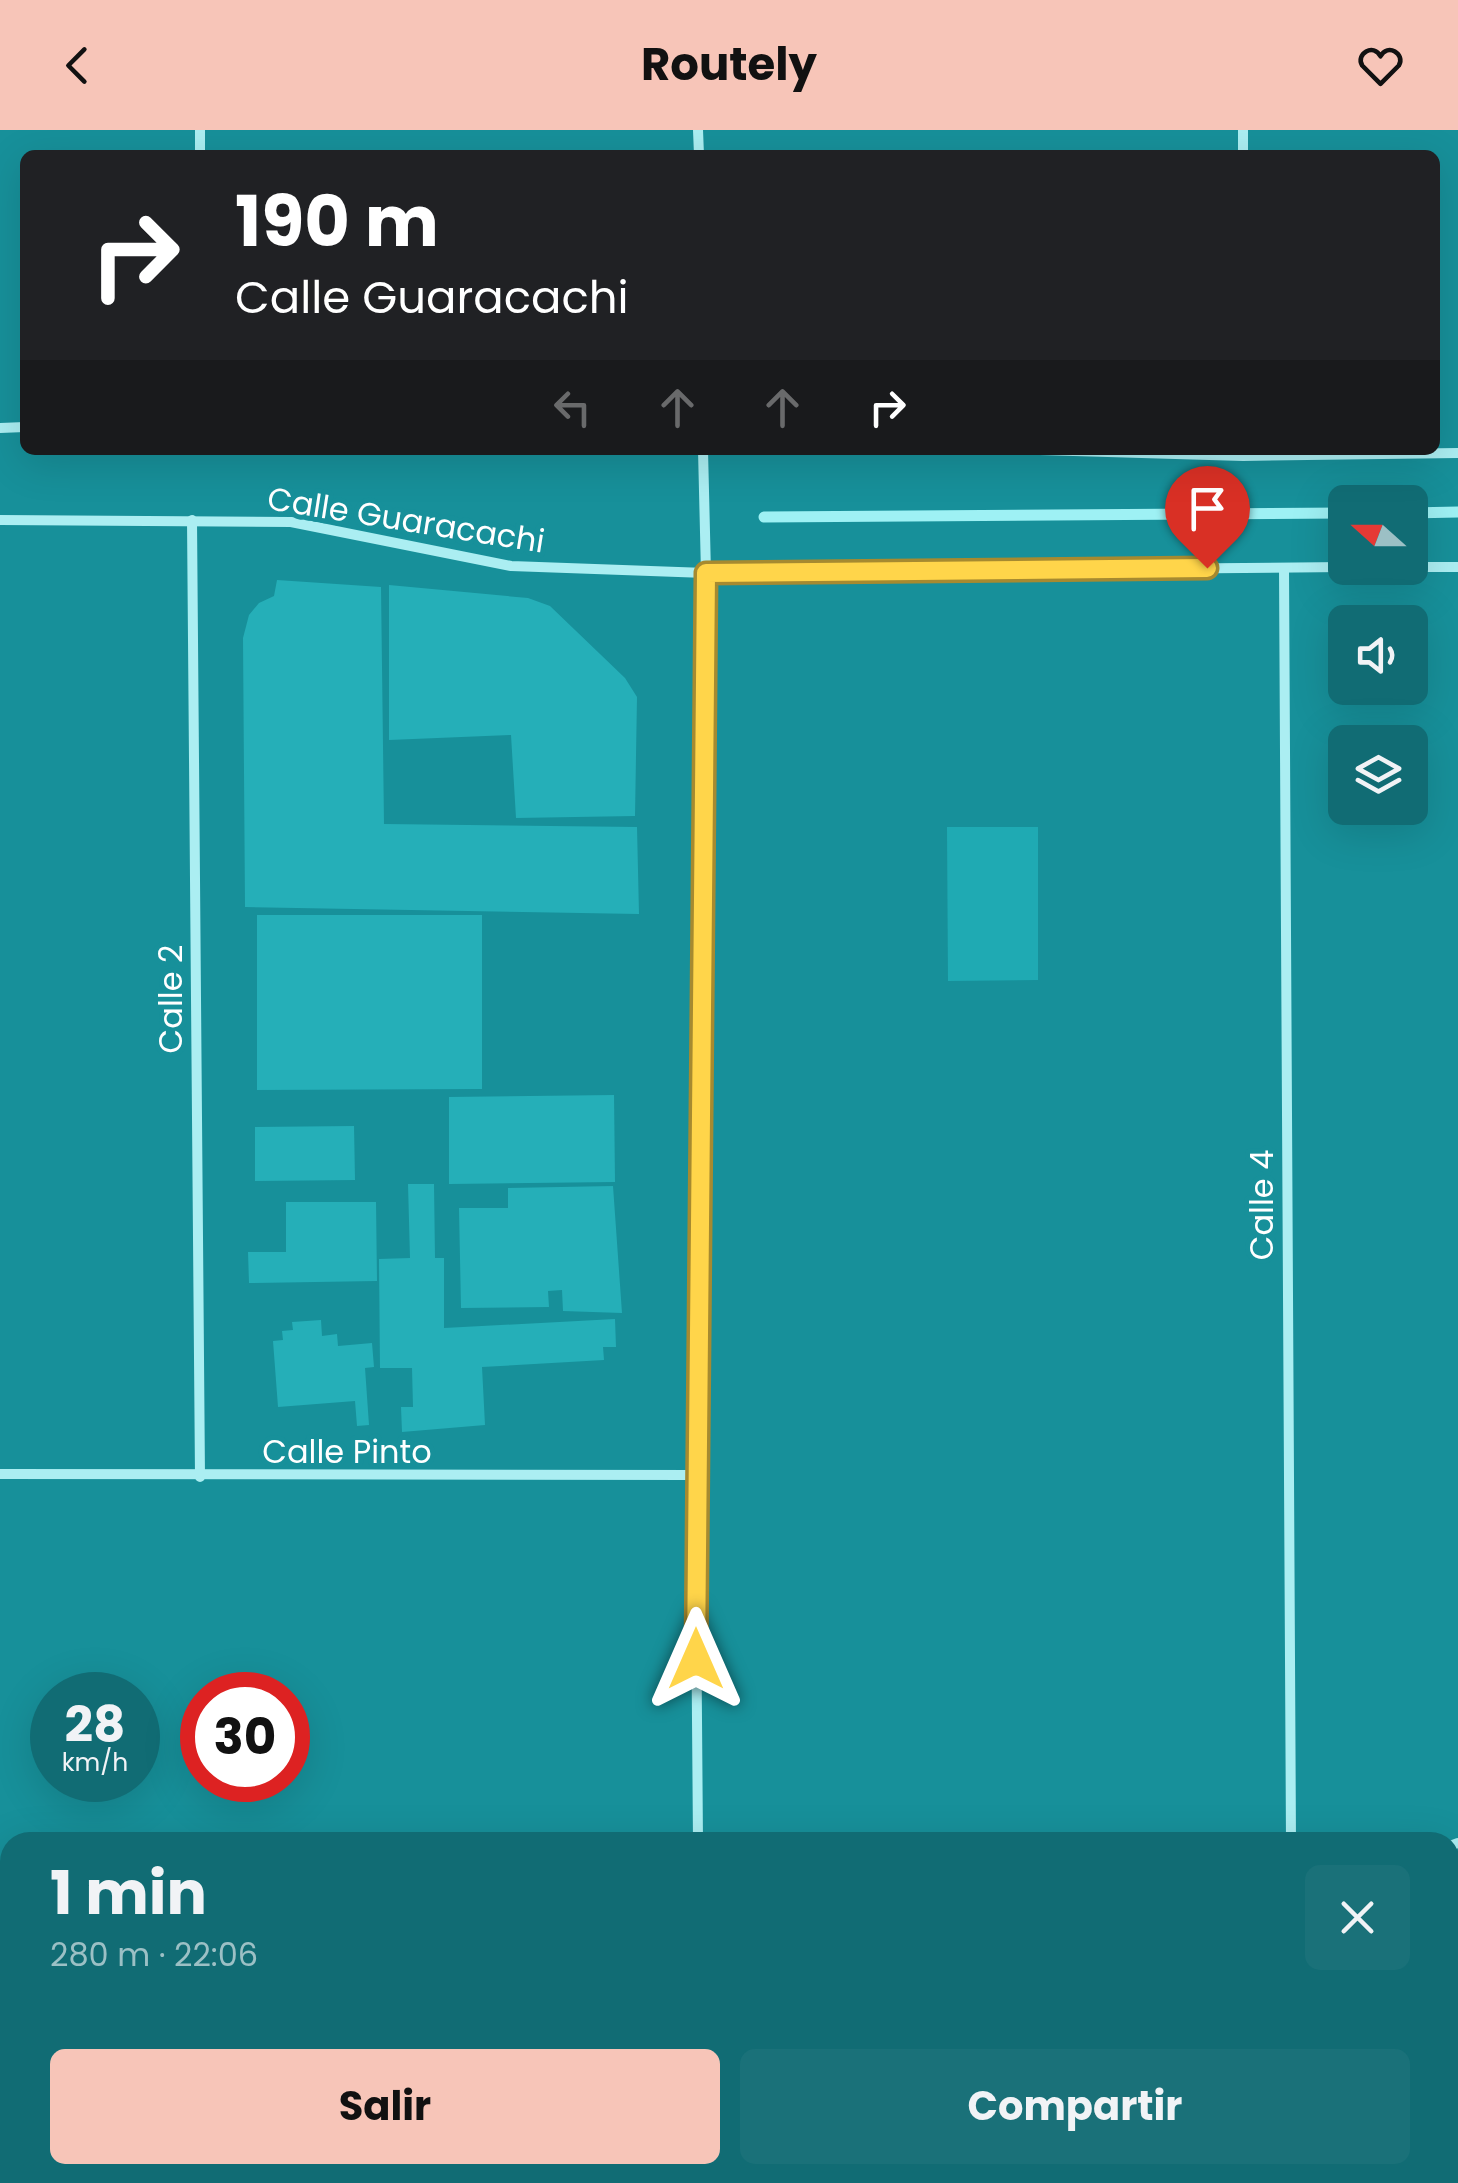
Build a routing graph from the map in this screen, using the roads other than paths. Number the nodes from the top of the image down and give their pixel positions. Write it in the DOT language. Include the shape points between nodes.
graph roads {
  1 [pos="703,455"];
  2 [pos="0,520"];
  3 [pos="192,520"];
  4 [pos="1428,567"];
  5 [pos="1458,567"];
  6 [pos="1284,568"];
  7 [pos="1328,568"];
  8 [pos="706,573"];
  9 [pos="0,1474"];
  10 [pos="694,1475"];
  11 [pos="200,1477"];
  12 [pos="698,1832"];
  13 [pos="1290,1832"];
  1 -- 8 [label="street"];
  2 -- 3 [label="street, Calle Guaracachi"];
  3 -- 8 [label="street, Calle Guaracachi" via="291,522 511,566"];
  3 -- 11 [label="street, Calle 2"];
  4 -- 5 [label="street"];
  6 -- 7 [label="street, Calle Guaracachi"];
  6 -- 8 [label="street, Calle Guaracachi"];
  6 -- 13 [label="street, Calle 4"];
  8 -- 10 [label="street"];
  9 -- 11 [label="street, Calle Pinto"];
  10 -- 11 [label="street, Calle Pinto"];
  10 -- 12 [label="street"];
}
